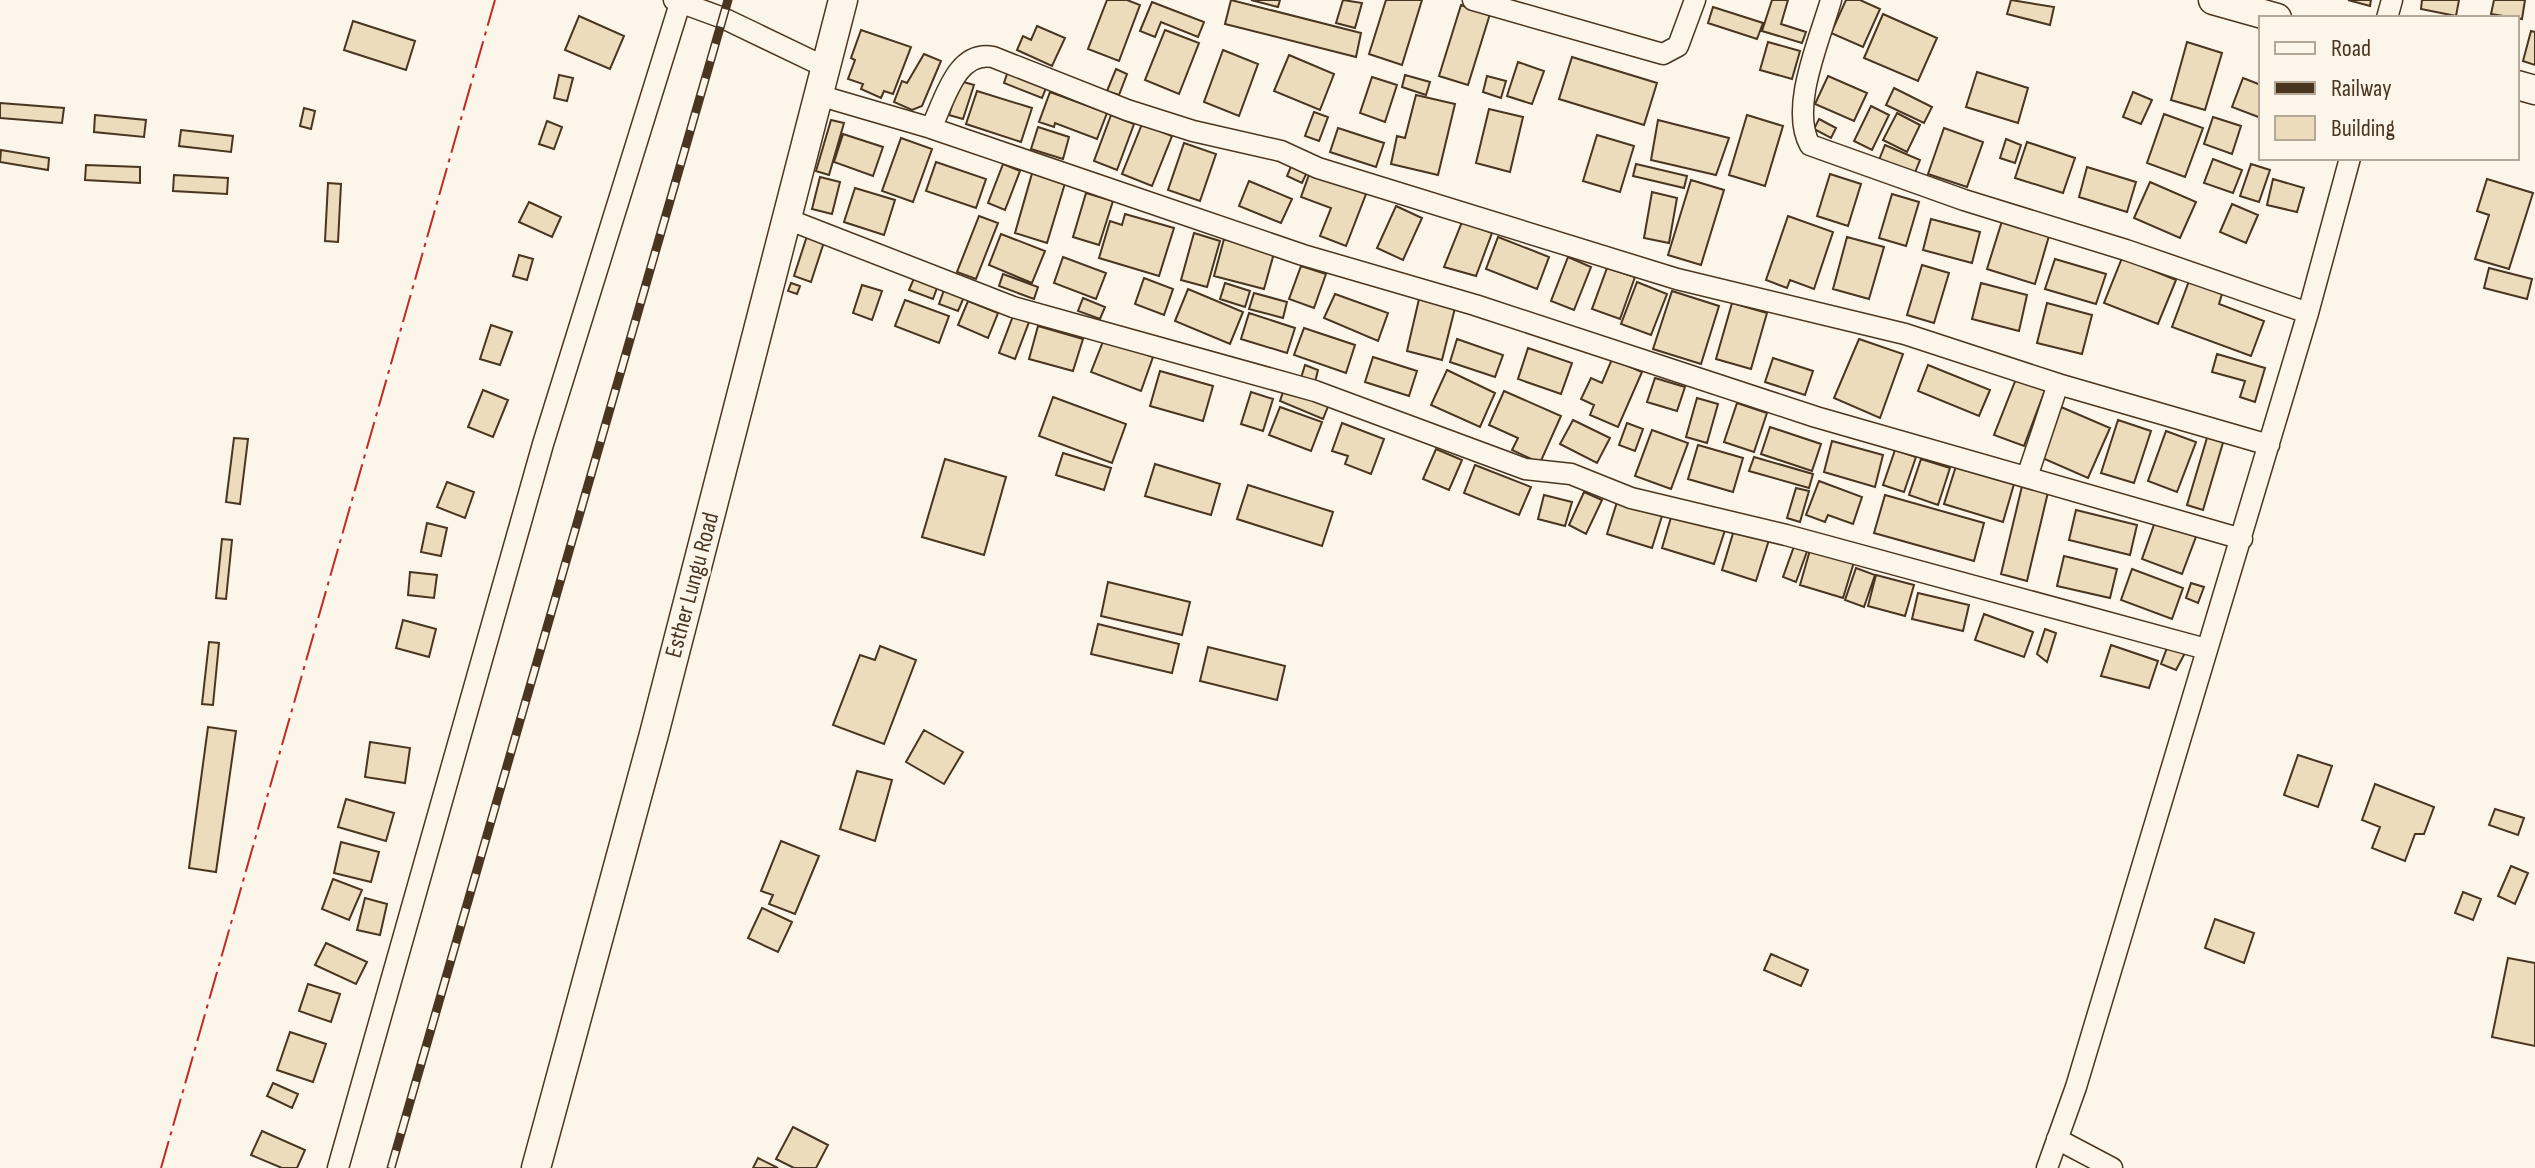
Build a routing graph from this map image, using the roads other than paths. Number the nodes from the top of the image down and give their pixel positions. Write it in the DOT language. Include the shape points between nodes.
graph roads {
  1 [pos="678,0"];
  2 [pos="843,0"];
  3 [pos="1473,0"];
  4 [pos="1695,0"];
  5 [pos="1831,0"];
  6 [pos="2213,0"];
  7 [pos="2270,16"];
  8 [pos="825,67"];
  9 [pos="818,95"];
  10 [pos="931,128"];
  11 [pos="2349,160"];
  12 [pos="787,219"];
  13 [pos="2308,313"];
  14 [pos="2058,384"];
  15 [pos="2269,445"];
  16 [pos="2027,477"];
  17 [pos="2242,539"];
  18 [pos="2206,649"];
  19 [pos="2057,1139"];
  20 [pos="338,1168"];
  21 [pos="536,1168"];
  22 [pos="2047,1168"];
  23 [pos="2112,1168"];
  1 -- 8 [label="street"];
  1 -- 20 [label="street" via="543,444"];
  2 -- 8 [label="street, Esther Lungu Road"];
  3 -- 4 [label="street" via="1663,54 1678,46"];
  5 -- 13 [label="street" via="1802,103 1803,132 1810,145"];
  6 -- 7 [label="street"];
  8 -- 9 [label="street, Esther Lungu Road"];
  9 -- 10 [label="street"];
  9 -- 12 [label="street, Esther Lungu Road"];
  10 -- 14 [label="street" via="966,61 978,54 993,57 1193,131 1281,151 1318,168 1677,279 1905,334"];
  10 -- 16 [label="street" via="1303,255 1489,309 1816,417"];
  11 -- 13 [label="street"];
  12 -- 18 [label="street" via="1013,307 1315,391 1525,469 1571,474 1631,498"];
  12 -- 21 [label="street, Esther Lungu Road"];
  13 -- 15 [label="street"];
  14 -- 15 [label="street"];
  14 -- 16 [label="street"];
  15 -- 17 [label="street"];
  16 -- 17 [label="street"];
  17 -- 18 [label="street"];
  18 -- 19 [label="street"];
  19 -- 22 [label="street"];
  19 -- 23 [label="street"];
}
